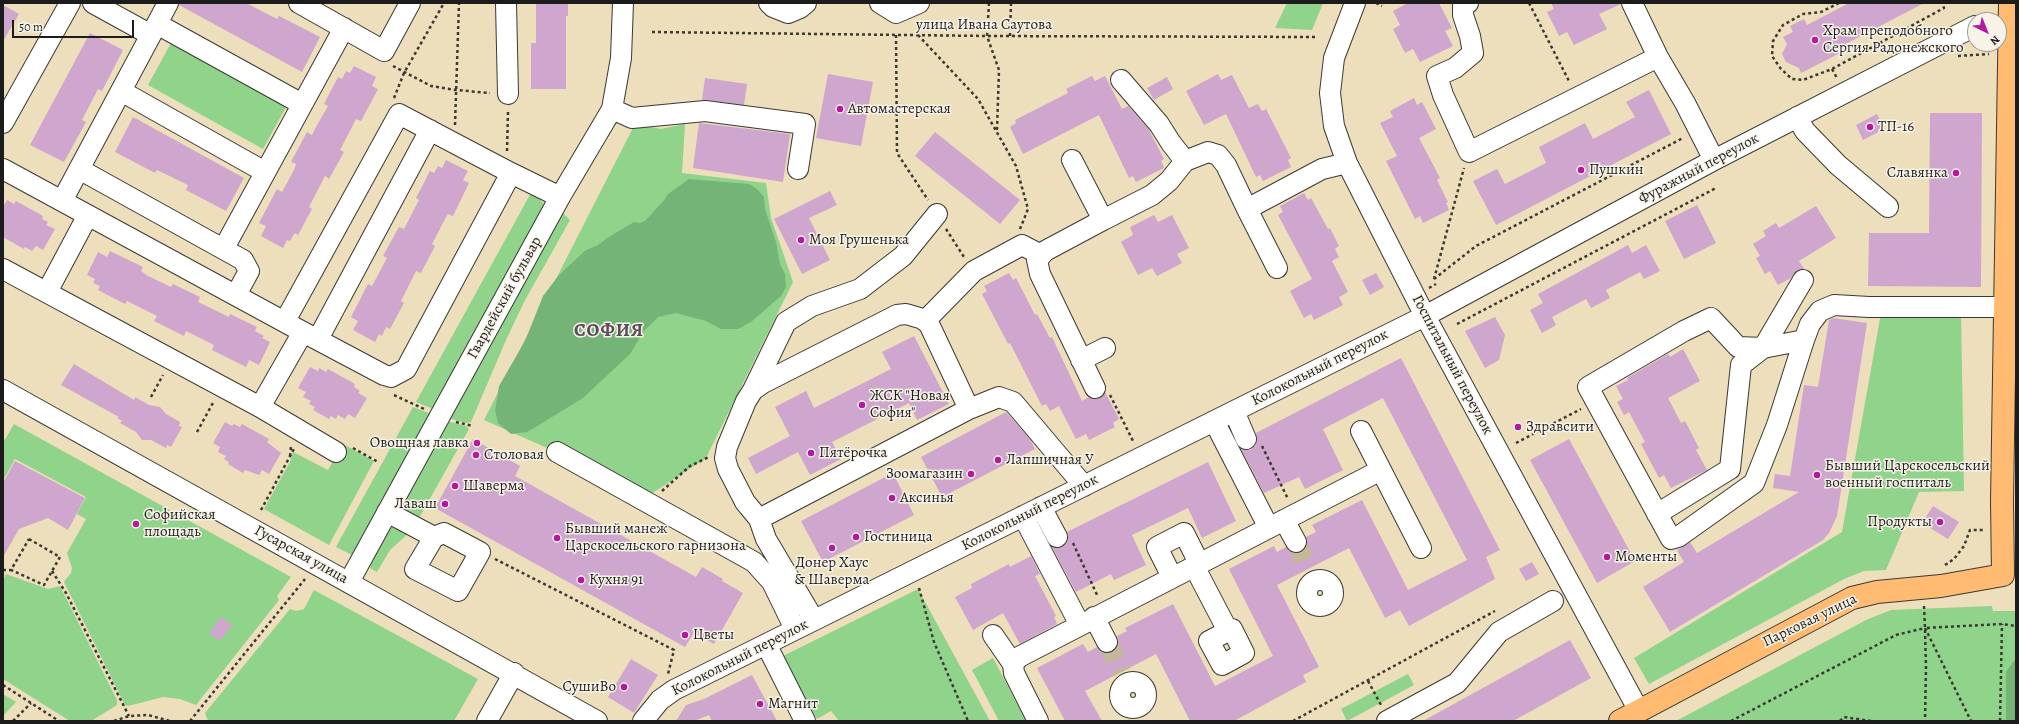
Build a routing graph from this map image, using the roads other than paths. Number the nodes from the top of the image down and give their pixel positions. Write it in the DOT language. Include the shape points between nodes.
graph roads {
  1 [pos="70,3"];
  2 [pos="93,3"];
  3 [pos="168,3"];
  4 [pos="299,3"];
  5 [pos="410,3"];
  6 [pos="506,3"];
  7 [pos="623,3"];
  8 [pos="770,3"];
  9 [pos="806,3"];
  10 [pos="880,3"];
  11 [pos="919,3"];
  12 [pos="1354,3"];
  13 [pos="1468,3"];
  14 [pos="1632,3"];
  15 [pos="344,28"];
  16 [pos="2007,29"];
  17 [pos="154,30"];
  18 [pos="1967,30"];
  19 [pos="1658,57"];
  20 [pos="1121,80"];
  21 [pos="121,91"];
  22 [pos="508,94"];
  23 [pos="302,104"];
  24 [pos="2012,104"];
  25 [pos="612,109"];
  26 [pos="1797,117"];
  27 [pos="3,124"];
  28 [pos="430,130"];
  29 [pos="1072,160"];
  30 [pos="1714,160"];
  31 [pos="1185,161"];
  32 [pos="1347,163"];
  33 [pos="3,169"];
  34 [pos="79,169"];
  35 [pos="798,169"];
  36 [pos="265,172"];
  37 [pos="509,172"];
  38 [pos="560,197"];
  39 [pos="62,201"];
  40 [pos="1888,206"];
  41 [pos="1247,209"];
  42 [pos="937,214"];
  43 [pos="88,215"];
  44 [pos="1102,220"];
  45 [pos="224,248"];
  46 [pos="1041,255"];
  47 [pos="1277,268"];
  48 [pos="3,269"];
  49 [pos="1803,280"];
  50 [pos="47,292"];
  51 [pos="236,295"];
  52 [pos="2011,306"];
  53 [pos="1425,316"];
  54 [pos="285,321"];
  55 [pos="925,321"];
  56 [pos="311,335"];
  57 [pos="1804,340"];
  58 [pos="1105,348"];
  59 [pos="1763,348"];
  60 [pos="1081,360"];
  61 [pos="1095,388"];
  62 [pos="753,390"];
  63 [pos="4,393"];
  64 [pos="260,407"];
  65 [pos="970,409"];
  66 [pos="1234,411"];
  67 [pos="1214,421"];
  68 [pos="1361,431"];
  69 [pos="1253,440"];
  70 [pos="343,449"];
  71 [pos="557,452"];
  72 [pos="1381,470"];
  73 [pos="1084,486"];
  74 [pos="1041,507"];
  75 [pos="387,512"];
  76 [pos="1657,514"];
  77 [pos="1022,516"];
  78 [pos="759,519"];
  79 [pos="1283,521"];
  80 [pos="434,537"];
  81 [pos="1064,538"];
  82 [pos="1296,542"];
  83 [pos="1421,548"];
  84 [pos="1197,565"];
  85 [pos="2010,574"];
  86 [pos="1172,577"];
  87 [pos="349,582"];
  88 [pos="1553,601"];
  89 [pos="1093,618"];
  90 [pos="814,620"];
  91 [pos="795,629"];
  92 [pos="1228,631"];
  93 [pos="993,636"];
  94 [pos="1106,642"];
  95 [pos="766,644"];
  96 [pos="1013,664"];
  97 [pos="514,673"];
  98 [pos="1630,716"];
  99 [pos="487,721"];
  100 [pos="597,721"];
  101 [pos="643,721"];
  102 [pos="805,721"];
  103 [pos="1038,721"];
  104 [pos="1388,721"];
  1 -- 27 [label="street"];
  2 -- 17 [label="street"];
  3 -- 17 [label="street"];
  4 -- 15 [label="street"];
  5 -- 15 [label="street" via="384,51"];
  6 -- 22 [label="street"];
  7 -- 25 [label="street, Гвардейский бульвар" via="621,58"];
  8 -- 9 [label="street" via="788,14"];
  10 -- 11 [label="street" via="896,12"];
  12 -- 32 [label="street, Госпитальный переулок" via="1334,58 1330,93 1334,126"];
  13 -- 19 [label="street" via="1463,6 1463,15 1473,53 1455,68 1437,76 1469,152"];
  14 -- 19 [label="street"];
  15 -- 23 [label="street"];
  16 -- 24 [label="main road"];
  17 -- 21 [label="street"];
  17 -- 23 [label="street"];
  18 -- 26 [label="street, Фуражный переулок"];
  19 -- 30 [label="street"];
  20 -- 31 [label="street" via="1159,124"];
  21 -- 34 [label="street"];
  21 -- 36 [label="street"];
  23 -- 36 [label="street"];
  24 -- 52 [label="main road"];
  25 -- 35 [label="street" via="632,118 705,111 805,124"];
  25 -- 38 [label="street, Гвардейский бульвар"];
  26 -- 30 [label="street, Фуражный переулок"];
  26 -- 40 [label="street" via="1805,131 1838,165"];
  28 -- 37 [label="street"];
  28 -- 54 [label="street" via="399,114"];
  28 -- 56 [label="street"];
  29 -- 44 [label="street"];
  30 -- 53 [label="street, Фуражный переулок"];
  31 -- 41 [label="street" via="1208,152 1218,155 1226,165"];
  31 -- 44 [label="street" via="1169,181 1152,196"];
  32 -- 41 [label="street" via="1322,169"];
  32 -- 53 [label="street, Госпитальный переулок"];
  33 -- 39 [label="street"];
  34 -- 39 [label="street"];
  34 -- 45 [label="street"];
  36 -- 45 [label="street"];
  37 -- 38 [label="street"];
  37 -- 56 [label="street" via="406,369 391,377 384,375"];
  38 -- 75 [label="street, Гвардейский бульвар"];
  39 -- 43 [label="street"];
  41 -- 47 [label="street"];
  42 -- 62 [label="street" via="903,256 860,289 812,306 786,322"];
  43 -- 50 [label="street"];
  43 -- 51 [label="street"];
  44 -- 46 [label="street"];
  45 -- 51 [label="street" via="243,260 249,271"];
  46 -- 55 [label="street" via="1022,245 974,271"];
  46 -- 60 [label="street" via="1037,260 1040,274"];
  48 -- 50 [label="street"];
  49 -- 59 [label="street"];
  50 -- 64 [label="street"];
  51 -- 54 [label="street"];
  52 -- 57 [label="street" via="1834,305 1820,311 1810,324"];
  52 -- 85 [label="main road" via="2002,509"];
  53 -- 66 [label="street, Колокольный переулок"];
  53 -- 98 [label="street, Госпитальный переулок"];
  54 -- 56 [label="street"];
  55 -- 62 [label="street" via="906,314 897,315"];
  55 -- 65 [label="street" via="929,324"];
  56 -- 64 [label="street"];
  57 -- 59 [label="street"];
  57 -- 76 [label="street" via="1777,425 1754,483 1678,537 1671,539"];
  58 -- 60 [label="street"];
  59 -- 76 [label="street" via="1741,366 1730,469"];
  59 -- 76 [label="street" via="1738,347 1711,318 1588,387"];
  60 -- 61 [label="street"];
  62 -- 78 [label="street" via="727,447 725,458 745,502"];
  63 -- 87 [label="street, Гусарская улица"];
  64 -- 70 [label="street" via="303,432"];
  65 -- 73 [label="street" via="999,397 1013,402"];
  65 -- 78 [label="street"];
  66 -- 67 [label="street, Колокольный переулок"];
  66 -- 69 [label="street"];
  67 -- 73 [label="street, Колокольный переулок"];
  67 -- 79 [label="street"];
  68 -- 72 [label="street"];
  71 -- 91 [label="street" via="754,562 772,582"];
  72 -- 79 [label="street"];
  72 -- 83 [label="street"];
  73 -- 74 [label="street, Колокольный переулок"];
  74 -- 77 [label="street, Колокольный переулок"];
  74 -- 81 [label="street"];
  75 -- 80 [label="street"];
  75 -- 87 [label="street, Гвардейский бульвар"];
  77 -- 89 [label="street"];
  77 -- 90 [label="street, Колокольный переулок"];
  78 -- 90 [label="street" via="766,539"];
  79 -- 82 [label="street"];
  79 -- 84 [label="street"];
  80 -- 80 [label="street" via="415,569 458,591 480,552 444,533"];
  84 -- 86 [label="street"];
  84 -- 86 [label="street" via="1184,533 1157,547"];
  84 -- 92 [label="street"];
  85 -- 98 [label="main road, Парковая улица" via="1941,586 1877,592 1852,598"];
  86 -- 89 [label="street"];
  87 -- 97 [label="street, Гусарская улица"];
  88 -- 104 [label="street" via="1499,632 1457,683"];
  89 -- 94 [label="street"];
  89 -- 96 [label="street" via="1019,657"];
  90 -- 91 [label="street, Колокольный переулок"];
  91 -- 95 [label="street, Колокольный переулок"];
  93 -- 96 [label="street"];
  95 -- 101 [label="street, Колокольный переулок" via="674,690 660,700"];
  95 -- 102 [label="street"];
  96 -- 103 [label="street" via="1014,673"];
  97 -- 99 [label="street"];
  97 -- 100 [label="street, Гусарская улица"];
}
